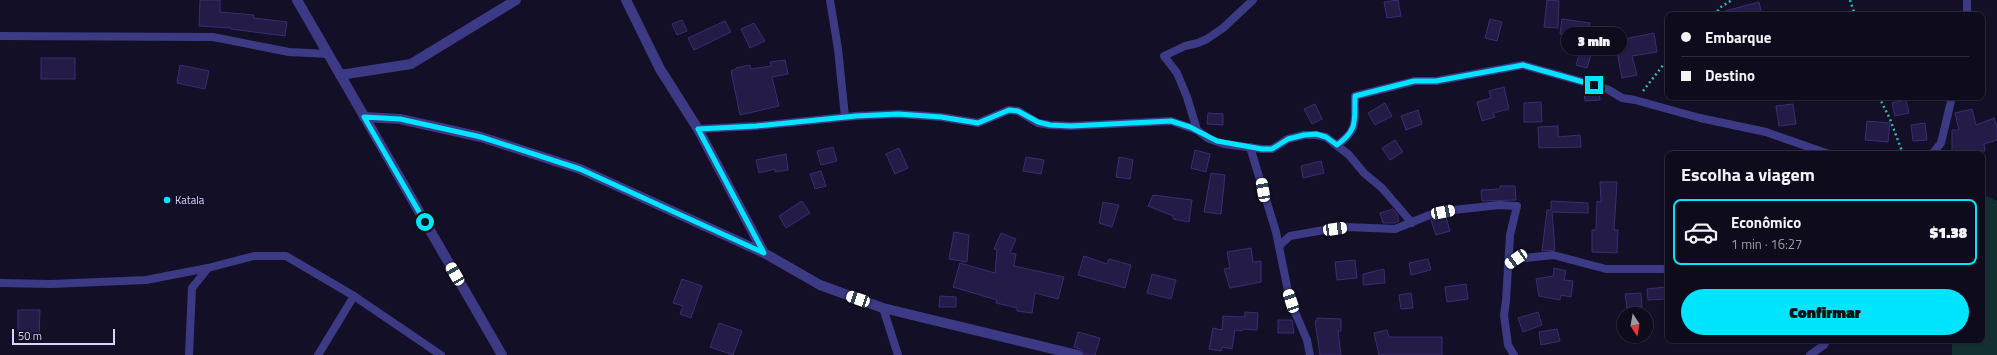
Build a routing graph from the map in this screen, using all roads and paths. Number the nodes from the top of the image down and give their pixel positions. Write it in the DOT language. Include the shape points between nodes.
graph roads {
  1 [pos="297,0"];
  2 [pos="516,0"];
  3 [pos="626,0"];
  4 [pos="830,0"];
  5 [pos="1254,0"];
  6 [pos="1732,0"];
  7 [pos="1850,0"];
  8 [pos="1967,0"];
  9 [pos="1717,12"];
  10 [pos="1855,12"];
  11 [pos="1967,12"];
  12 [pos="0,36"];
  13 [pos="328,54"];
  14 [pos="1665,65"];
  15 [pos="340,75"];
  16 [pos="1635,100"];
  17 [pos="1880,100"];
  18 [pos="1951,100"];
  19 [pos="364,117"];
  20 [pos="845,117"];
  21 [pos="698,129"];
  22 [pos="1197,130"];
  23 [pos="1337,145"];
  24 [pos="1250,147"];
  25 [pos="1820,151"];
  26 [pos="1902,151"];
  27 [pos="1934,151"];
  28 [pos="1412,223"];
  29 [pos="1279,246"];
  30 [pos="764,253"];
  31 [pos="1508,266"];
  32 [pos="208,268"];
  33 [pos="1665,269"];
  34 [pos="0,283"];
  35 [pos="354,296"];
  36 [pos="883,308"];
  37 [pos="1825,343"];
  38 [pos="189,355"];
  39 [pos="318,355"];
  40 [pos="441,355"];
  41 [pos="502,355"];
  42 [pos="898,355"];
  43 [pos="1078,355"];
  44 [pos="1310,355"];
  45 [pos="1514,355"];
  46 [pos="1810,355"];
  1 -- 13 [label="street"];
  2 -- 15 [label="street" via="411,64"];
  3 -- 21 [label="street" via="660,69"];
  4 -- 20 [label="lane"];
  5 -- 22 [label="lane" via="1207,39 1164,56 1177,73"];
  6 -- 9 [label="path"];
  7 -- 10 [label="path"];
  8 -- 11 [label="lane"];
  12 -- 13 [label="lane" via="213,37 289,52"];
  13 -- 15 [label="street"];
  14 -- 16 [label="path"];
  15 -- 19 [label="street"];
  16 -- 23 [label="lane" via="1622,98 1609,90 1578,79 1523,65 1436,81 1414,81 1355,96 1354,126 1351,133"];
  16 -- 25 [label="lane" via="1700,118 1766,132"];
  17 -- 26 [label="path"];
  18 -- 27 [label="lane" via="1941,143"];
  19 -- 30 [label="street" via="400,119 481,137 580,169"];
  19 -- 41 [label="street"];
  20 -- 21 [label="lane"];
  20 -- 22 [label="lane" via="898,114 978,123 1009,110 1018,111 1038,122 1050,125 1171,121"];
  21 -- 30 [label="street"];
  22 -- 24 [label="lane" via="1214,140"];
  23 -- 24 [label="lane" via="1316,134 1288,139 1272,149"];
  23 -- 28 [label="lane" via="1382,188"];
  24 -- 29 [label="lane" via="1260,174"];
  28 -- 29 [label="lane" via="1395,230 1346,227 1324,230 1290,236"];
  28 -- 31 [label="lane" via="1432,214 1454,210 1499,205 1517,206 1510,235"];
  29 -- 44 [label="lane" via="1288,291 1307,340"];
  30 -- 36 [label="street" via="820,286"];
  31 -- 33 [label="lane" via="1516,259 1553,255 1606,269"];
  31 -- 45 [label="lane" via="1504,326 1508,345"];
  32 -- 34 [label="lane" via="146,280 51,284"];
  32 -- 35 [label="lane" via="254,256 286,256"];
  32 -- 38 [label="lane" via="192,288"];
  35 -- 39 [label="lane"];
  35 -- 40 [label="lane"];
  36 -- 42 [label="lane"];
  36 -- 43 [label="street"];
  37 -- 46 [label="lane"];
}
